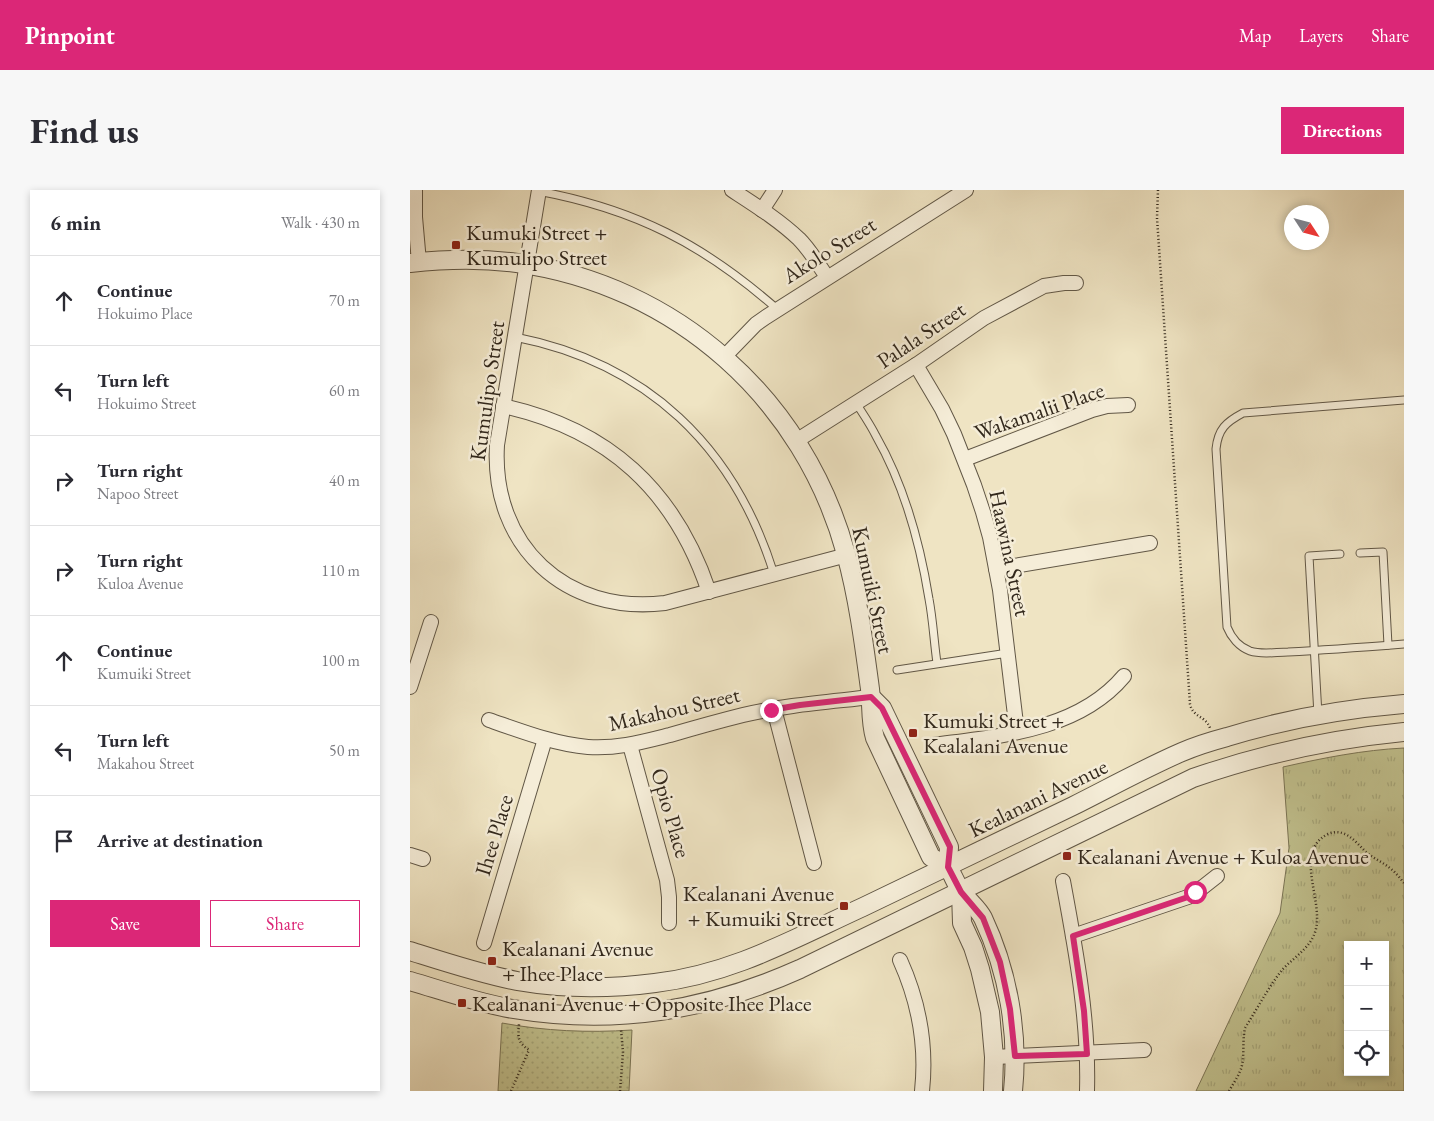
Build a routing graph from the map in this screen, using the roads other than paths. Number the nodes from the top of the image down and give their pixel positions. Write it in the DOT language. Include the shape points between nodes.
graph roads {
  1 [pos="415,190"];
  2 [pos="539,190"];
  3 [pos="732,190"];
  4 [pos="775,190"];
  5 [pos="966,190"];
  6 [pos="762,210"];
  7 [pos="414,262"];
  8 [pos="527,264"];
  9 [pos="827,277"];
  10 [pos="1076,283"];
  11 [pos="777,309"];
  12 [pos="515,337"];
  13 [pos="724,357"];
  14 [pos="916,365"];
  15 [pos="1404,400"];
  16 [pos="856,403"];
  17 [pos="1128,405"];
  18 [pos="503,406"];
  19 [pos="796,441"];
  20 [pos="965,459"];
  21 [pos="1150,543"];
  22 [pos="1360,553"];
  23 [pos="1340,554"];
  24 [pos="847,556"];
  25 [pos="996,569"];
  26 [pos="774,574"];
  27 [pos="709,592"];
  28 [pos="430,622"];
  29 [pos="1404,644"];
  30 [pos="1388,645"];
  31 [pos="1314,651"];
  32 [pos="1008,653"];
  33 [pos="937,663"];
  34 [pos="897,670"];
  35 [pos="1124,676"];
  36 [pos="410,687"];
  37 [pos="871,697"];
  38 [pos="1404,704"];
  39 [pos="774,709"];
  40 [pos="1318,715"];
  41 [pos="489,720"];
  42 [pos="1018,732"];
  43 [pos="1404,732"];
  44 [pos="545,738"];
  45 [pos="630,745"];
  46 [pos="933,745"];
  47 [pos="814,863"];
  48 [pos="948,867"];
  49 [pos="1217,876"];
  50 [pos="1063,881"];
  51 [pos="961,892"];
  52 [pos="669,922"];
  53 [pos="1073,936"];
  54 [pos="484,943"];
  55 [pos="410,952"];
  56 [pos="900,960"];
  57 [pos="410,981"];
  58 [pos="1144,1050"];
  59 [pos="1087,1054"];
  60 [pos="1015,1056"];
  61 [pos="994,1057"];
  62 [pos="922,1091"];
  63 [pos="992,1091"];
  64 [pos="1013,1091"];
  65 [pos="1087,1091"];
  1 -- 7 [label="street"];
  2 -- 8 [label="street, Kumulipo Street"];
  2 -- 11 [label="lane" via="590,202 662,230 710,256"];
  3 -- 6 [label="street"];
  4 -- 6 [label="street"];
  5 -- 9 [label="street, Akolo Street"];
  6 -- 9 [label="street" via="798,238"];
  7 -- 8 [label="street, Kumuiki Street" via="463,259"];
  8 -- 12 [label="street, Kumulipo Street"];
  8 -- 13 [label="street, Kumuiki Street" via="593,281 642,302 689,329"];
  9 -- 11 [label="street, Akolo Street"];
  10 -- 14 [label="street, Palala Street" via="1052,284 1036,289 984,318"];
  11 -- 13 [label="street, Akolo Street" via="756,324"];
  12 -- 18 [label="street, Kumulipo Street"];
  12 -- 26 [label="lane" via="563,349 610,368 671,410 706,445 735,484 758,528"];
  13 -- 19 [label="street, Kumuiki Street" via="769,403"];
  14 -- 16 [label="street, Palala Street"];
  14 -- 20 [label="street, Haawina Street" via="942,409"];
  15 -- 31 [label="lane" via="1243,413 1230,419 1217,437 1230,636 1249,651"];
  16 -- 19 [label="street, Palala Street"];
  16 -- 33 [label="lane" via="886,456 912,523 928,591"];
  17 -- 20 [label="street, Wakamalii Place" via="1092,410"];
  18 -- 27 [label="street" via="563,424 599,443 632,468 684,533"];
  18 -- 27 [label="street, Kumulipo Street" via="496,461 504,508 517,536 548,572 589,596 634,605 666,603"];
  19 -- 24 [label="street, Kumuiki Street" via="826,496"];
  20 -- 25 [label="street, Haawina Street" via="983,512"];
  21 -- 25 [label="street"];
  22 -- 30 [label="lane" via="1383,552"];
  23 -- 31 [label="lane" via="1309,556"];
  24 -- 26 [label="street, Kumulipo Street"];
  24 -- 37 [label="street, Kumuiki Street"];
  25 -- 32 [label="street, Haawina Street"];
  26 -- 27 [label="street, Kumulipo Street"];
  28 -- 36 [label="street"];
  29 -- 30 [label="lane"];
  30 -- 31 [label="lane"];
  31 -- 40 [label="lane"];
  32 -- 33 [label="lane"];
  32 -- 42 [label="street, Haawina Street"];
  33 -- 34 [label="lane"];
  35 -- 42 [label="street" via="1100,699 1063,719"];
  37 -- 39 [label="street, Makahou Street"];
  37 -- 48 [label="street, Kumuiki Street" via="876,738 931,857"];
  38 -- 40 [label="street, Kealanani Avenue"];
  39 -- 45 [label="street, Makahou Street"];
  39 -- 47 [label="street"];
  40 -- 48 [label="street, Kealanani Avenue" via="1214,740 1182,752"];
  41 -- 44 [label="street, Makahou Street"];
  42 -- 46 [label="street"];
  43 -- 51 [label="street" via="1310,745 1250,759 1193,778"];
  44 -- 45 [label="street, Makahou Street" via="589,747"];
  44 -- 54 [label="street, Ihee Place"];
  45 -- 52 [label="street, Opio Place" via="667,880"];
  48 -- 51 [label="street"];
  48 -- 55 [label="street, Kealanani Avenue" via="763,954 711,972 657,983 603,988 545,985 489,975"];
  49 -- 53 [label="street" via="1188,897"];
  50 -- 53 [label="street"];
  51 -- 57 [label="street" via="774,981 690,1006 661,1011 572,1015 519,1010"];
  51 -- 60 [label="street" via="983,918 1000,962"];
  51 -- 61 [label="street" via="962,922 986,990"];
  53 -- 59 [label="street"];
  56 -- 62 [label="street" via="920,1017 924,1057"];
  58 -- 59 [label="street"];
  59 -- 60 [label="street"];
  59 -- 65 [label="street"];
  60 -- 61 [label="street"];
  60 -- 64 [label="street"];
  61 -- 63 [label="street"];
}
